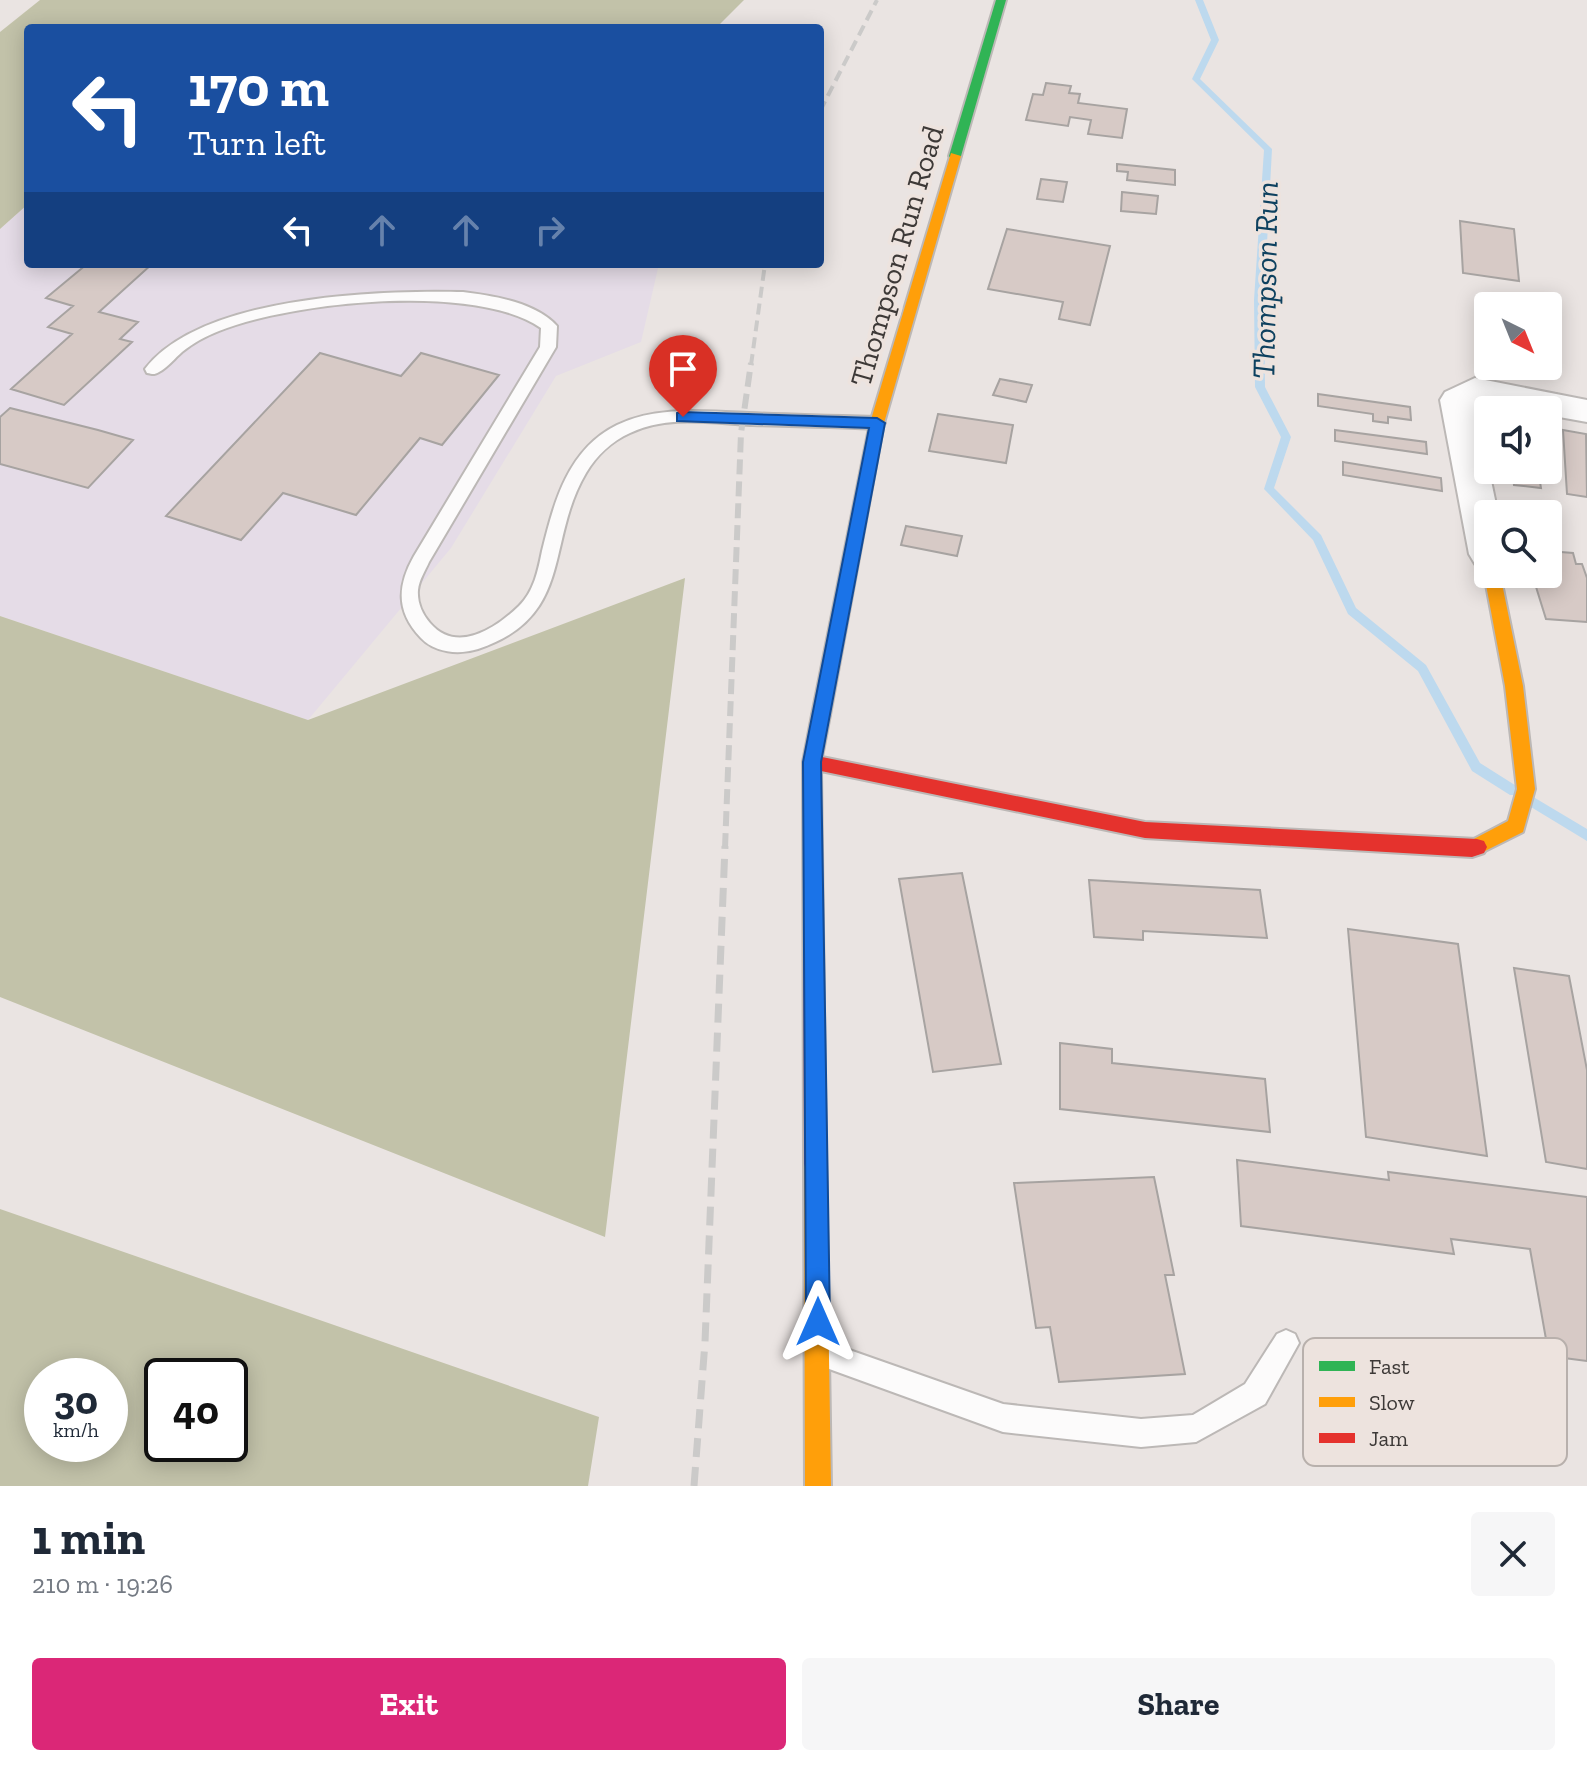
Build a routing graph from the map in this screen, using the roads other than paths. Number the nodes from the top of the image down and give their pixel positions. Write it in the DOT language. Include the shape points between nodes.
graph roads {
  1 [pos="1001,0"];
  2 [pos="153,369"];
  3 [pos="1587,411"];
  4 [pos="877,423"];
  5 [pos="1477,500"];
  6 [pos="1495,588"];
  7 [pos="812,762"];
  8 [pos="1286,1343"];
  9 [pos="818,1352"];
  10 [pos="818,1486"];
  1 -- 4 [label="street, Thompson Run Road"];
  2 -- 4 [label="lane" via="192,337 249,316 383,297 464,297 522,310 549,326 548,347 420,561 408,592 413,614 426,634 437,643 457,646 496,636 529,608 543,586 573,474 586,456 624,429 648,419 683,417"];
  3 -- 5 [label="street" via="1475,389 1457,400"];
  4 -- 7 [label="street, Thompson Run Road"];
  6 -- 7 [label="street" via="1526,789 1516,826 1472,849 1145,830"];
  7 -- 9 [label="street, Thompson Run Road"];
  8 -- 9 [label="lane" via="1255,1394 1196,1428 1141,1433 1003,1418"];
  9 -- 10 [label="street, Thompson Run Road"];
}
